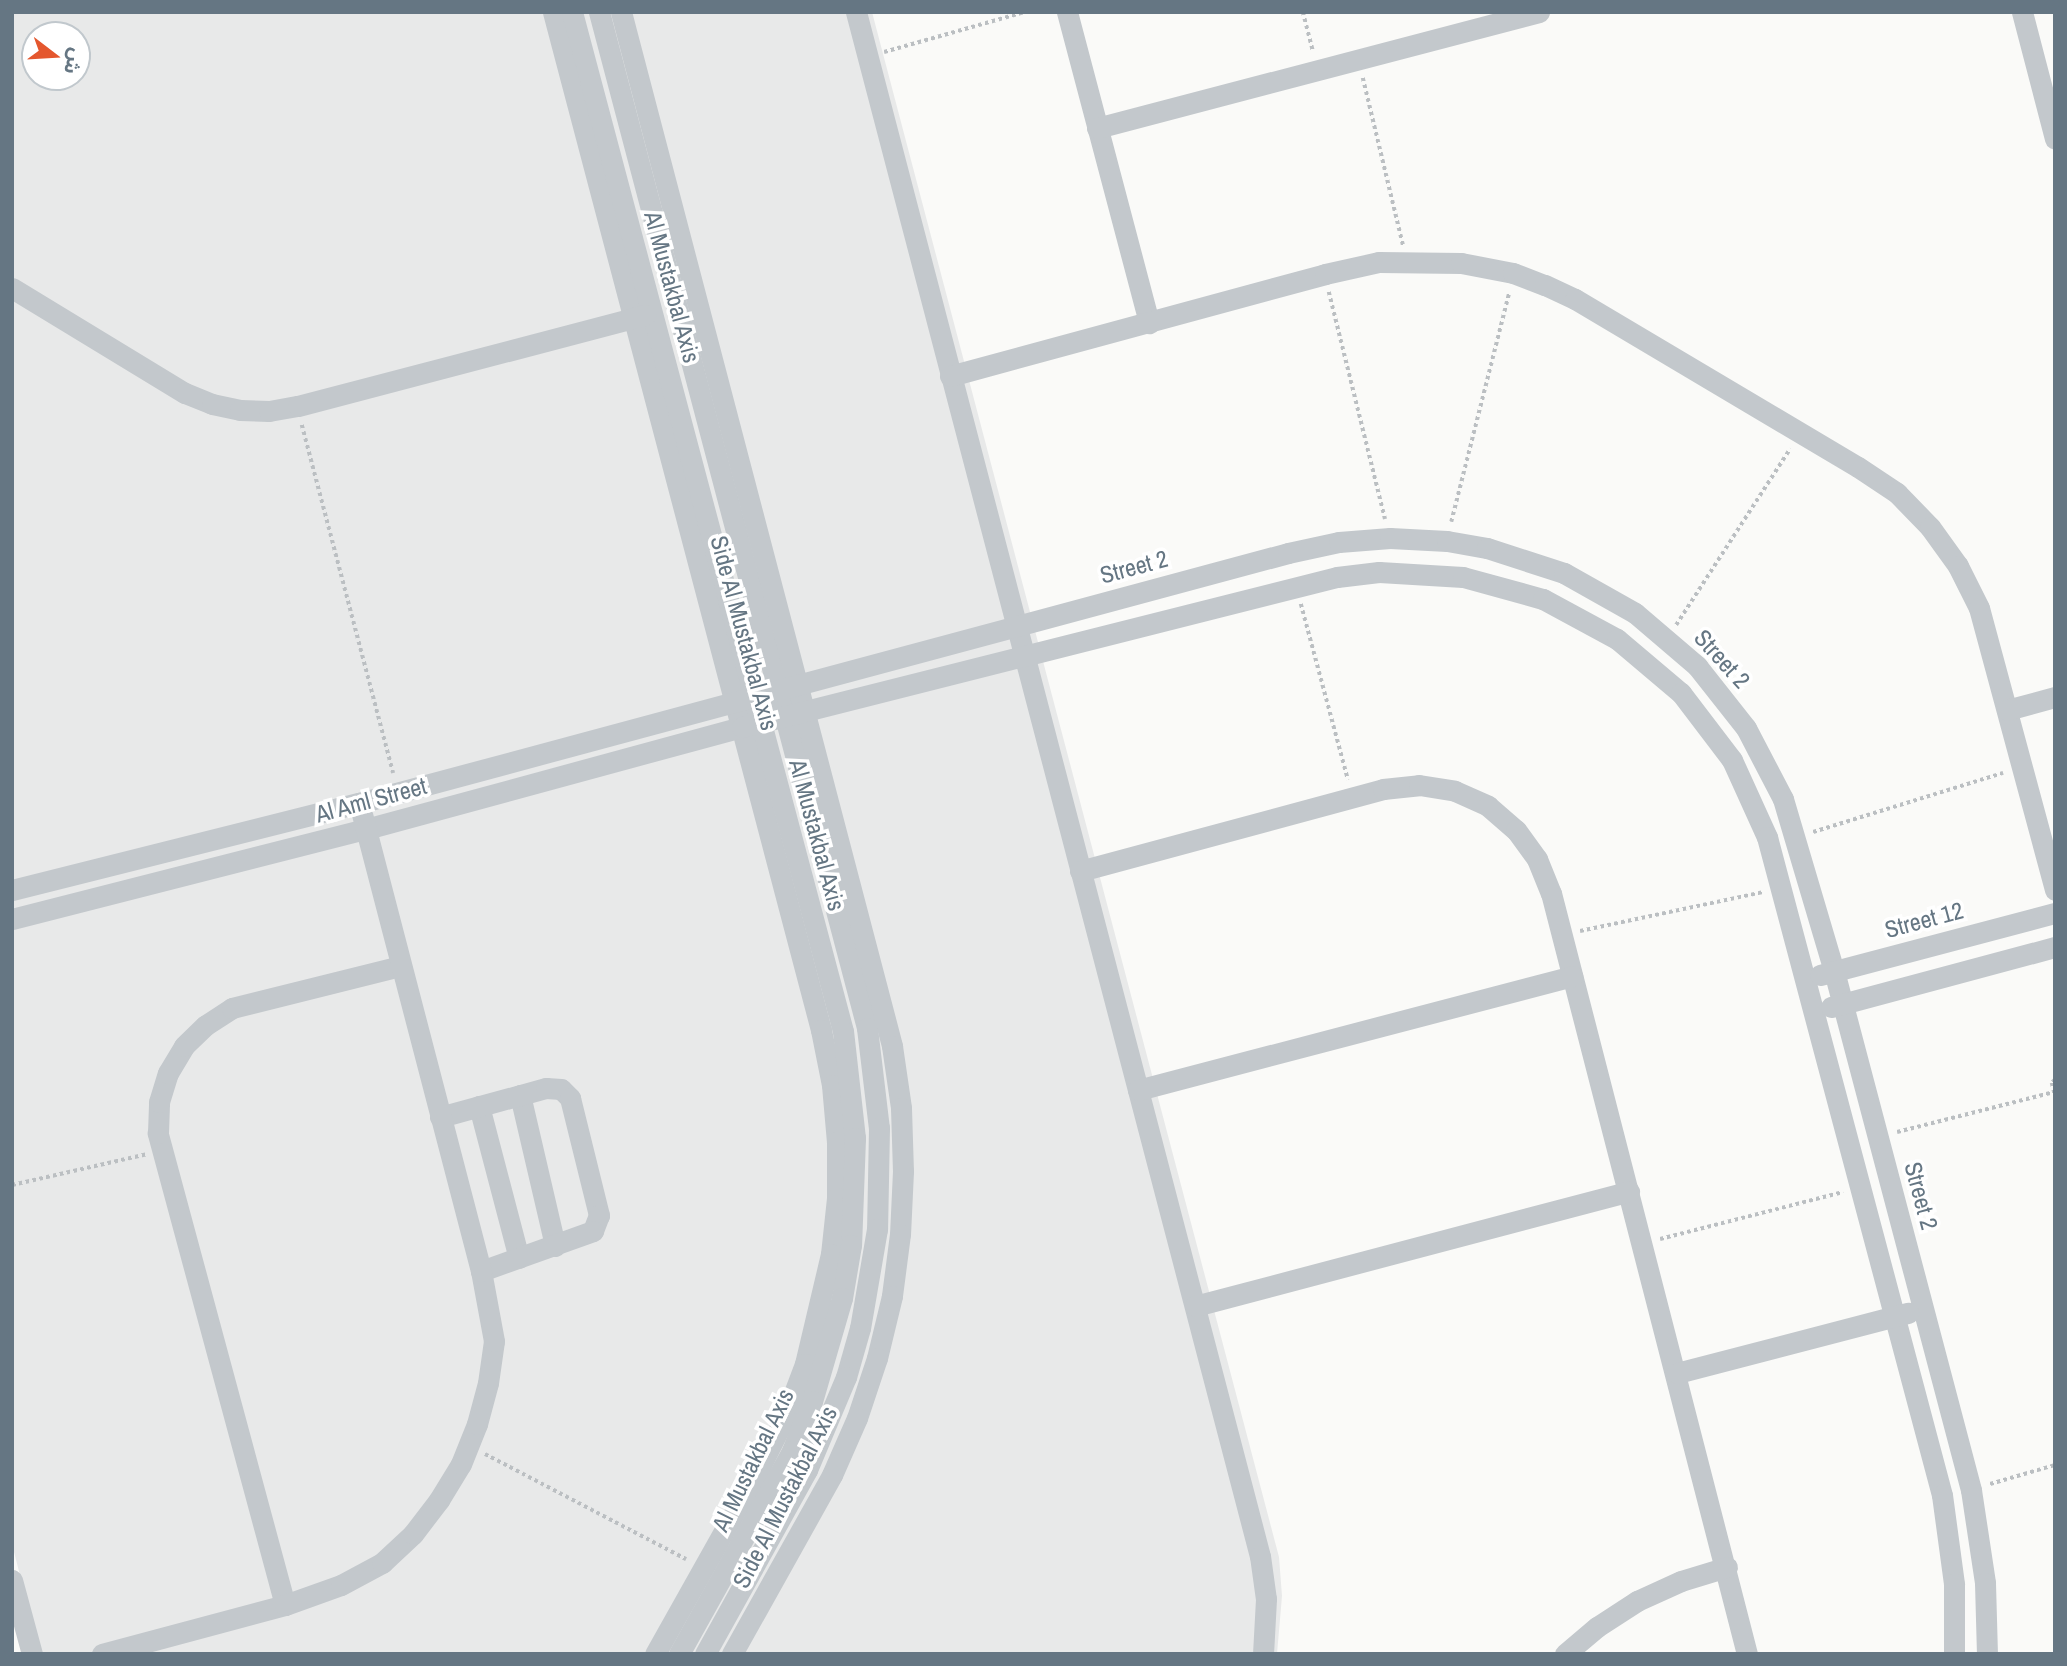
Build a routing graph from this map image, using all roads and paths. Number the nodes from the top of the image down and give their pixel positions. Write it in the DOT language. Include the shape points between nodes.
graph roads {
  1 [pos="553,12"];
  2 [pos="572,12"];
  3 [pos="599,12"];
  4 [pos="621,12"];
  5 [pos="856,12"];
  6 [pos="1024,12"];
  7 [pos="1066,12"];
  8 [pos="1303,12"];
  9 [pos="1539,12"];
  10 [pos="2022,12"];
  11 [pos="867,57"];
  12 [pos="1359,60"];
  13 [pos="1318,70"];
  14 [pos="1097,128"];
  15 [pos="2055,139"];
  16 [pos="1407,260"];
  17 [pos="1513,273"];
  18 [pos="1325,274"];
  19 [pos="12,288"];
  20 [pos="643,315"];
  21 [pos="1149,323"];
  22 [pos="950,376"];
  23 [pos="298,406"];
  24 [pos="1801,433"];
  25 [pos="1390,538"];
  26 [pos="1447,541"];
  27 [pos="1296,586"];
  28 [pos="1015,625"];
  29 [pos="1668,638"];
  30 [pos="1023,656"];
  31 [pos="788,686"];
  32 [pos="744,698"];
  33 [pos="2055,698"];
  34 [pos="2007,710"];
  35 [pos="794,714"];
  36 [pos="750,725"];
  37 [pos="2022,767"];
  38 [pos="398,792"];
  39 [pos="1353,797"];
  40 [pos="359,803"];
  41 [pos="366,829"];
  42 [pos="1796,837"];
  43 [pos="1080,871"];
  44 [pos="1783,887"];
  45 [pos="12,890"];
  46 [pos="2055,890"];
  47 [pos="2055,913"];
  48 [pos="12,919"];
  49 [pos="1562,935"];
  50 [pos="2055,947"];
  51 [pos="401,966"];
  52 [pos="1834,971"];
  53 [pos="1572,976"];
  54 [pos="1807,978"];
  55 [pos="1842,1003"];
  56 [pos="1815,1011"];
  57 [pos="2055,1080"];
  58 [pos="1138,1090"];
  59 [pos="2054,1093"];
  60 [pos="520,1095"];
  61 [pos="479,1106"];
  62 [pos="440,1117"];
  63 [pos="1878,1137"];
  64 [pos="162,1151"];
  65 [pos="12,1185"];
  66 [pos="1861,1188"];
  67 [pos="1629,1191"];
  68 [pos="1643,1243"];
  69 [pos="555,1246"];
  70 [pos="519,1258"];
  71 [pos="481,1271"];
  72 [pos="1195,1306"];
  73 [pos="1923,1308"];
  74 [pos="1895,1316"];
  75 [pos="1677,1373"];
  76 [pos="469,1445"];
  77 [pos="2055,1465"];
  78 [pos="1971,1490"];
  79 [pos="1727,1567"];
  80 [pos="704,1568"];
  81 [pos="12,1580"];
  82 [pos="285,1605"];
  83 [pos="32,1654"];
  84 [pos="102,1654"];
  85 [pos="655,1654"];
  86 [pos="679,1654"];
  87 [pos="705,1654"];
  88 [pos="732,1654"];
  89 [pos="1263,1654"];
  90 [pos="1565,1654"];
  91 [pos="1747,1654"];
  92 [pos="1955,1654"];
  93 [pos="1987,1654"];
  1 -- 20 [label="street, Side Al Mustakbal Axis"];
  2 -- 20 [label="street, Al Mustakbal Axis"];
  3 -- 31 [label="street, Al Mustakbal Axis"];
  4 -- 31 [label="street, Side Al Mustakbal Axis"];
  5 -- 11 [label="street"];
  6 -- 11 [label="path"];
  7 -- 14 [label="street"];
  8 -- 13 [label="path"];
  9 -- 12 [label="street"];
  10 -- 15 [label="street"];
  11 -- 22 [label="street"];
  12 -- 13 [label="street"];
  12 -- 16 [label="path"];
  13 -- 14 [label="street"];
  14 -- 21 [label="street"];
  16 -- 17 [label="street" via="1461,262"];
  16 -- 18 [label="street"];
  17 -- 24 [label="street" via="1575,299"];
  17 -- 26 [label="path"];
  18 -- 21 [label="street"];
  18 -- 25 [label="path"];
  19 -- 23 [label="street" via="185,393 240,410"];
  20 -- 23 [label="street"];
  20 -- 32 [label="street, Side Al Mustakbal Axis"];
  21 -- 22 [label="street"];
  22 -- 28 [label="street"];
  23 -- 38 [label="path"];
  24 -- 29 [label="path"];
  24 -- 34 [label="street" via="1897,494 1930,527 1958,566 1979,608"];
  25 -- 26 [label="street, Street 2"];
  25 -- 28 [label="street, Street 2" via="1288,552"];
  26 -- 29 [label="street, Street 2" via="1487,548 1564,573 1635,613"];
  27 -- 30 [label="street"];
  27 -- 39 [label="path"];
  27 -- 44 [label="street" via="1379,572 1463,577 1544,599 1617,639 1681,693 1732,760 1752,798"];
  28 -- 30 [label="street"];
  28 -- 31 [label="street, Street 2"];
  29 -- 42 [label="street, Street 2" via="1697,666 1746,728 1783,799"];
  30 -- 35 [label="street"];
  30 -- 43 [label="street"];
  31 -- 32 [label="street, Street 2"];
  31 -- 35 [label="street, Al Mustakbal Axis"];
  32 -- 36 [label="street, Side Al Mustakbal Axis"];
  32 -- 38 [label="street, Al Aml Street"];
  33 -- 34 [label="street"];
  34 -- 37 [label="street"];
  35 -- 36 [label="street"];
  35 -- 87 [label="street, Al Mustakbal Axis" via="867,1028 879,1128 877,1229 860,1328 828,1424"];
  35 -- 88 [label="street, Side Al Mustakbal Axis" via="892,1046 901,1108 900,1234 892,1296 858,1418 832,1475"];
  36 -- 41 [label="street, Al Aml Street"];
  36 -- 80 [label="street, Side Al Mustakbal Axis" via="821,1030 833,1096 836,1198 831,1254 805,1364 760,1467"];
  36 -- 86 [label="street, Al Mustakbal Axis" via="843,1031 855,1138 852,1231 842,1298 813,1401 792,1451"];
  37 -- 42 [label="path"];
  37 -- 46 [label="street"];
  38 -- 40 [label="street, Al Aml Street"];
  39 -- 43 [label="street"];
  39 -- 49 [label="street" via="1419,785 1455,791 1488,806 1516,830 1537,859"];
  40 -- 41 [label="street"];
  40 -- 45 [label="street, Al Aml Street"];
  41 -- 48 [label="street, Al Aml Street"];
  41 -- 51 [label="street"];
  42 -- 52 [label="street, Street 2"];
  43 -- 58 [label="street"];
  44 -- 49 [label="path"];
  44 -- 54 [label="street"];
  47 -- 52 [label="street, Street 12"];
  49 -- 53 [label="street"];
  50 -- 55 [label="street"];
  51 -- 62 [label="street"];
  51 -- 64 [label="street" via="232,1008 205,1024 184,1046 168,1073 159,1102"];
  52 -- 54 [label="street, Street 12"];
  52 -- 55 [label="street, Street 2"];
  53 -- 58 [label="street"];
  53 -- 67 [label="street"];
  54 -- 56 [label="street"];
  55 -- 56 [label="street"];
  55 -- 63 [label="street, Street 2"];
  56 -- 66 [label="street"];
  57 -- 59 [label="path"];
  58 -- 72 [label="street"];
  59 -- 63 [label="path"];
  60 -- 61 [label="street"];
  60 -- 69 [label="street"];
  60 -- 69 [label="street" via="555,1087 570,1097 599,1214 593,1231"];
  61 -- 62 [label="street"];
  61 -- 70 [label="street"];
  62 -- 71 [label="street"];
  63 -- 73 [label="street, Street 2"];
  64 -- 65 [label="path"];
  64 -- 82 [label="street"];
  66 -- 68 [label="path"];
  66 -- 74 [label="street"];
  67 -- 68 [label="street"];
  67 -- 72 [label="street"];
  68 -- 75 [label="street"];
  69 -- 70 [label="street"];
  70 -- 71 [label="street"];
  71 -- 76 [label="street" via="494,1341 488,1383"];
  72 -- 89 [label="street" via="1260,1556 1266,1599"];
  73 -- 74 [label="street"];
  73 -- 78 [label="street, Street 2"];
  74 -- 75 [label="street"];
  74 -- 92 [label="street" via="1942,1495 1954,1584"];
  75 -- 79 [label="street"];
  76 -- 80 [label="path"];
  76 -- 82 [label="street" via="439,1500 413,1534 382,1563 341,1585"];
  77 -- 78 [label="path"];
  78 -- 93 [label="street, Street 2" via="1985,1583"];
  79 -- 90 [label="street" via="1637,1601"];
  79 -- 91 [label="street"];
  80 -- 85 [label="street, Side Al Mustakbal Axis"];
  81 -- 83 [label="street"];
  82 -- 84 [label="street"];
}
